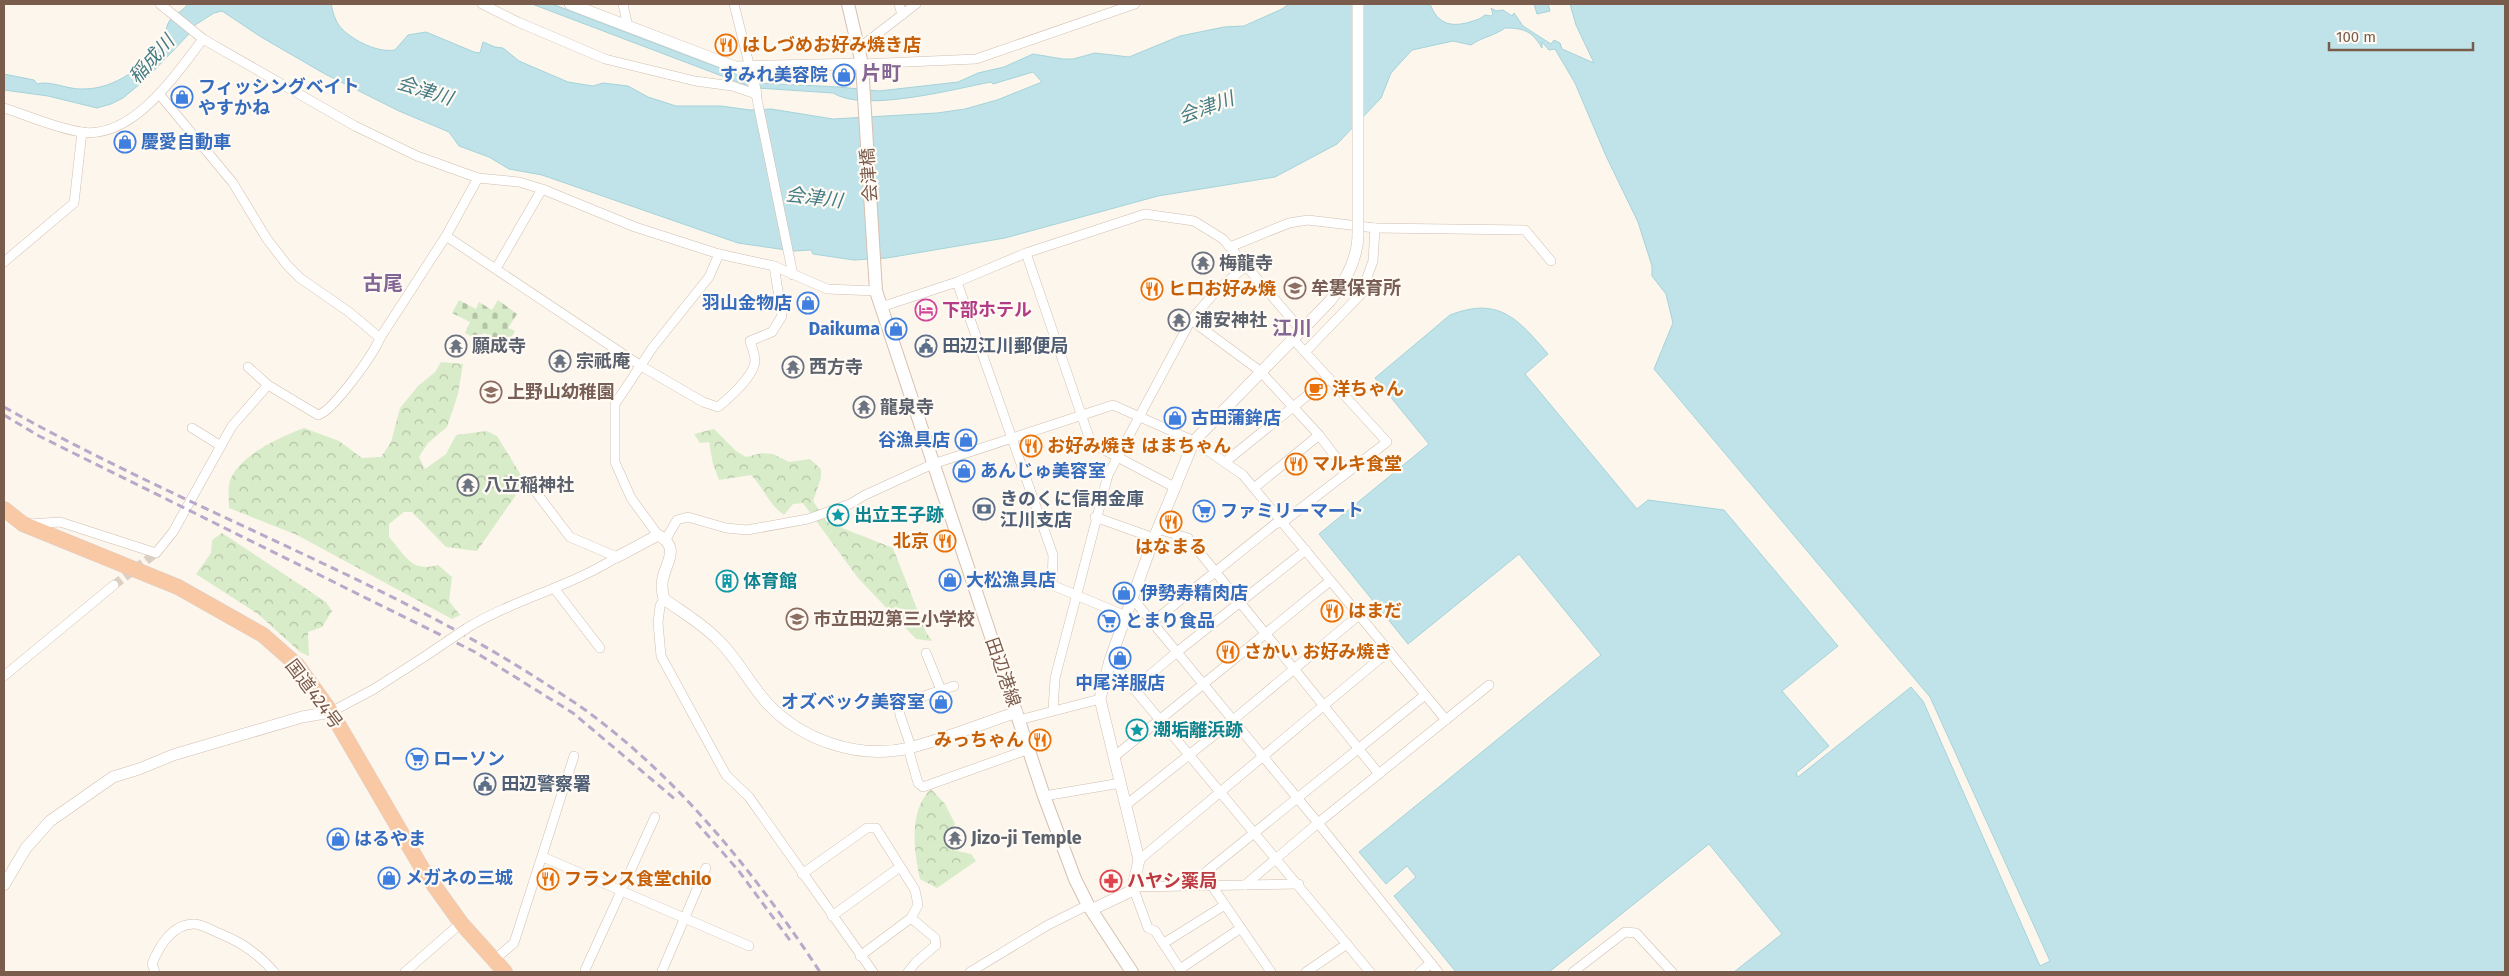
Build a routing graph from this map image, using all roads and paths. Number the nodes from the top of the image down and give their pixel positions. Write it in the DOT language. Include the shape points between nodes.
graph roads {
  1 [pos="160,4"];
  2 [pos="482,4"];
  3 [pos="570,4"];
  4 [pos="623,4"];
  5 [pos="734,4"];
  6 [pos="848,4"];
  7 [pos="898,4"];
  8 [pos="916,4"];
  9 [pos="1135,4"];
  10 [pos="1358,4"];
  11 [pos="902,15"];
  12 [pos="628,27"];
  13 [pos="203,39"];
  14 [pos="859,48"];
  15 [pos="750,68"];
  16 [pos="862,70"];
  17 [pos="756,94"];
  18 [pos="160,95"];
  19 [pos="4,108"];
  20 [pos="82,132"];
  21 [pos="478,178"];
  22 [pos="542,189"];
  23 [pos="1375,228"];
  24 [pos="446,236"];
  25 [pos="1230,247"];
  26 [pos="1026,253"];
  27 [pos="719,254"];
  28 [pos="1551,261"];
  29 [pos="4,262"];
  30 [pos="774,266"];
  31 [pos="1246,266"];
  32 [pos="496,268"];
  33 [pos="875,274"];
  34 [pos="793,275"];
  35 [pos="957,282"];
  36 [pos="876,291"];
  37 [pos="881,307"];
  38 [pos="1191,320"];
  39 [pos="1301,330"];
  40 [pos="380,338"];
  41 [pos="1293,339"];
  42 [pos="1305,352"];
  43 [pos="641,366"];
  44 [pos="248,367"];
  45 [pos="1260,371"];
  46 [pos="1329,378"];
  47 [pos="268,386"];
  48 [pos="1292,408"];
  49 [pos="1080,414"];
  50 [pos="1138,415"];
  51 [pos="192,428"];
  52 [pos="1319,436"];
  53 [pos="1012,437"];
  54 [pos="1194,441"];
  55 [pos="221,446"];
  56 [pos="1118,457"];
  57 [pos="1225,462"];
  58 [pos="933,464"];
  59 [pos="1347,472"];
  60 [pos="529,483"];
  61 [pos="1176,488"];
  62 [pos="1254,488"];
  63 [pos="4,509"];
  64 [pos="1095,517"];
  65 [pos="1283,522"];
  66 [pos="23,524"];
  67 [pos="1156,533"];
  68 [pos="662,537"];
  69 [pos="1306,550"];
  70 [pos="617,557"];
  71 [pos="1216,572"];
  72 [pos="1330,581"];
  73 [pos="114,585"];
  74 [pos="554,588"];
  75 [pos="1076,595"];
  76 [pos="664,599"];
  77 [pos="1133,599"];
  78 [pos="1240,603"];
  79 [pos="1126,616"];
  80 [pos="1359,616"];
  81 [pos="1154,622"];
  82 [pos="1265,634"];
  83 [pos="600,648"];
  84 [pos="1389,651"];
  85 [pos="1177,652"];
  86 [pos="926,653"];
  87 [pos="1110,660"];
  88 [pos="1293,669"];
  89 [pos="4,676"];
  90 [pos="1203,684"];
  91 [pos="1489,685"];
  92 [pos="954,686"];
  93 [pos="1133,689"];
  94 [pos="941,690"];
  95 [pos="1425,695"];
  96 [pos="1100,699"];
  97 [pos="1323,705"];
  98 [pos="1053,710"];
  99 [pos="331,712"];
  100 [pos="1018,716"];
  101 [pos="1234,720"];
  102 [pos="1446,720"];
  103 [pos="1159,721"];
  104 [pos="909,748"];
  105 [pos="1029,749"];
  106 [pos="1358,749"];
  107 [pos="574,756"];
  108 [pos="1115,756"];
  109 [pos="1188,756"];
  110 [pos="1263,756"];
  111 [pos="1379,774"];
  112 [pos="1121,783"];
  113 [pos="1220,792"];
  114 [pos="1044,796"];
  115 [pos="1298,798"];
  116 [pos="1126,805"];
  117 [pos="655,817"];
  118 [pos="1318,823"];
  119 [pos="1254,833"];
  120 [pos="543,857"];
  121 [pos="1275,858"];
  122 [pos="1139,860"];
  123 [pos="900,867"];
  124 [pos="706,868"];
  125 [pos="802,874"];
  126 [pos="1299,884"];
  127 [pos="4,885"];
  128 [pos="1245,885"];
  129 [pos="1194,886"];
  130 [pos="1212,886"];
  131 [pos="1133,887"];
  132 [pos="621,891"];
  133 [pos="1225,904"];
  134 [pos="1090,908"];
  135 [pos="832,916"];
  136 [pos="684,918"];
  137 [pos="911,918"];
  138 [pos="461,923"];
  139 [pos="1241,928"];
  140 [pos="1164,943"];
  141 [pos="1347,944"];
  142 [pos="749,946"];
  143 [pos="860,956"];
  144 [pos="494,960"];
  145 [pos="1431,963"];
  146 [pos="586,970"];
  147 [pos="1181,970"];
  148 [pos="662,971"];
  149 [pos="1668,971"];
  150 [pos="155,972"];
  151 [pos="274,972"];
  152 [pos="405,972"];
  153 [pos="505,972"];
  154 [pos="873,972"];
  155 [pos="908,972"];
  156 [pos="970,972"];
  157 [pos="1132,972"];
  158 [pos="1271,972"];
  159 [pos="1306,972"];
  160 [pos="1370,972"];
  161 [pos="1420,972"];
  162 [pos="1438,972"];
  163 [pos="1573,972"];
  1 -- 13 [label="street"];
  2 -- 17 [label="street" via="605,59"];
  3 -- 12 [label="street"];
  4 -- 12 [label="street"];
  5 -- 15 [label="street"];
  6 -- 14 [label="main road"];
  7 -- 11 [label="street"];
  8 -- 11 [label="street"];
  9 -- 16 [label="street" via="976,59"];
  10 -- 39 [label="street, bridge" via="1358,245 1345,282"];
  11 -- 14 [label="street"];
  12 -- 15 [label="street" via="735,67"];
  13 -- 18 [label="street"];
  13 -- 21 [label="street" via="392,146"];
  14 -- 16 [label="main road"];
  15 -- 16 [label="street"];
  15 -- 17 [label="street"];
  16 -- 33 [label="main road, 会津橋"];
  17 -- 34 [label="street"];
  18 -- 20 [label="street" via="118,125"];
  18 -- 40 [label="street" via="234,183 288,265 300,278"];
  19 -- 20 [label="street"];
  20 -- 29 [label="street" via="74,203"];
  21 -- 22 [label="street" via="519,182"];
  21 -- 24 [label="street"];
  22 -- 27 [label="street" via="635,227"];
  22 -- 32 [label="street"];
  23 -- 25 [label="street" via="1308,220 1289,223"];
  23 -- 28 [label="street" via="1525,230"];
  23 -- 42 [label="street" via="1373,261 1361,294"];
  24 -- 32 [label="street"];
  24 -- 40 [label="street"];
  25 -- 26 [label="street" via="1194,221 1145,214"];
  25 -- 31 [label="street"];
  26 -- 35 [label="street"];
  26 -- 49 [label="street"];
  27 -- 30 [label="street"];
  27 -- 43 [label="street" via="709,277"];
  30 -- 34 [label="street"];
  30 -- 43 [label="street" via="782,316 772,332 750,341 755,360 753,370 731,398 718,407 703,402"];
  31 -- 38 [label="street" via="1217,290"];
  31 -- 39 [label="street"];
  32 -- 43 [label="street"];
  33 -- 36 [label="main road, 田辺港線"];
  34 -- 36 [label="street" via="827,289"];
  35 -- 37 [label="street"];
  35 -- 53 [label="street"];
  36 -- 37 [label="main road, 田辺港線"];
  37 -- 58 [label="main road, 田辺港線"];
  38 -- 45 [label="street"];
  38 -- 50 [label="street"];
  39 -- 41 [label="street"];
  40 -- 47 [label="street" via="375,350 325,413 318,415"];
  41 -- 42 [label="street"];
  41 -- 45 [label="street"];
  42 -- 46 [label="street"];
  43 -- 68 [label="street" via="615,404 615,462 631,498"];
  44 -- 47 [label="street"];
  45 -- 48 [label="street"];
  45 -- 54 [label="street"];
  46 -- 48 [label="street"];
  46 -- 59 [label="street" via="1387,442"];
  47 -- 55 [label="street" via="232,426"];
  48 -- 52 [label="street"];
  48 -- 57 [label="street"];
  49 -- 50 [label="street" via="1113,405"];
  49 -- 53 [label="street"];
  49 -- 56 [label="street" via="1091,443"];
  50 -- 54 [label="street"];
  50 -- 56 [label="street"];
  51 -- 55 [label="street"];
  52 -- 59 [label="street"];
  52 -- 62 [label="street"];
  53 -- 58 [label="street"];
  53 -- 75 [label="street" via="1052,555 1052,585"];
  54 -- 57 [label="street"];
  54 -- 61 [label="street"];
  55 -- 66 [label="street" via="172,532 156,553 60,522"];
  56 -- 61 [label="street"];
  56 -- 64 [label="street" via="1108,475"];
  57 -- 62 [label="street"];
  58 -- 68 [label="street" via="850,504 808,519 747,530 726,528 688,517 677,520"];
  58 -- 100 [label="main road, 田辺港線"];
  59 -- 65 [label="street"];
  60 -- 70 [label="street" via="570,537"];
  61 -- 67 [label="street"];
  62 -- 65 [label="street"];
  63 -- 66 [label="highway, 国道424号"];
  64 -- 67 [label="street"];
  64 -- 75 [label="street"];
  65 -- 69 [label="street"];
  65 -- 71 [label="street" via="1275,524"];
  66 -- 99 [label="highway, 国道424号" via="178,587 263,635 296,665"];
  67 -- 71 [label="street" via="1188,538"];
  67 -- 77 [label="street"];
  68 -- 70 [label="street"];
  68 -- 76 [label="street" via="670,545 669,564 661,585"];
  69 -- 72 [label="street"];
  69 -- 78 [label="street"];
  70 -- 74 [label="street" via="590,574"];
  71 -- 78 [label="street"];
  71 -- 81 [label="street"];
  72 -- 80 [label="street"];
  72 -- 82 [label="street"];
  73 -- 89 [label="street"];
  74 -- 83 [label="street"];
  74 -- 99 [label="street, bridge" via="490,614 374,689"];
  75 -- 79 [label="street"];
  75 -- 98 [label="street" via="1055,678"];
  76 -- 104 [label="street" via="718,640 766,702 798,730 832,744 858,749"];
  76 -- 125 [label="street" via="658,623 661,656 726,775 749,796"];
  77 -- 79 [label="street"];
  77 -- 81 [label="street"];
  78 -- 82 [label="street"];
  78 -- 85 [label="street"];
  79 -- 87 [label="street"];
  80 -- 84 [label="street"];
  80 -- 88 [label="street"];
  81 -- 85 [label="street"];
  82 -- 88 [label="street"];
  82 -- 90 [label="street"];
  84 -- 95 [label="street"];
  84 -- 97 [label="street"];
  85 -- 90 [label="street"];
  85 -- 93 [label="street"];
  86 -- 94 [label="street"];
  87 -- 93 [label="street"];
  87 -- 96 [label="street"];
  88 -- 97 [label="street"];
  88 -- 101 [label="street"];
  90 -- 101 [label="street"];
  90 -- 103 [label="street"];
  91 -- 102 [label="street"];
  92 -- 94 [label="street"];
  93 -- 103 [label="street"];
  94 -- 104 [label="street" via="899,706"];
  95 -- 102 [label="street"];
  95 -- 106 [label="street"];
  96 -- 98 [label="street"];
  96 -- 108 [label="street"];
  97 -- 106 [label="street"];
  97 -- 110 [label="street"];
  98 -- 100 [label="street"];
  99 -- 127 [label="street" via="302,717 191,749 113,777 50,821 26,848"];
  99 -- 138 [label="highway, 国道424号" via="423,870"];
  100 -- 104 [label="street"];
  100 -- 105 [label="main road, 田辺港線"];
  101 -- 109 [label="street"];
  101 -- 110 [label="street"];
  102 -- 111 [label="street"];
  103 -- 108 [label="street"];
  103 -- 109 [label="street"];
  104 -- 105 [label="street" via="918,783 923,787"];
  105 -- 114 [label="main road, 田辺港線"];
  106 -- 111 [label="street"];
  106 -- 115 [label="street"];
  107 -- 120 [label="street"];
  108 -- 112 [label="street"];
  109 -- 113 [label="street"];
  109 -- 116 [label="street"];
  110 -- 113 [label="street"];
  110 -- 115 [label="street"];
  111 -- 118 [label="street"];
  112 -- 114 [label="street"];
  112 -- 116 [label="street"];
  113 -- 119 [label="street"];
  113 -- 122 [label="street"];
  114 -- 134 [label="main road, 田辺港線" via="1075,879"];
  115 -- 118 [label="street"];
  115 -- 119 [label="street"];
  116 -- 122 [label="street"];
  117 -- 132 [label="street"];
  118 -- 121 [label="street"];
  118 -- 145 [label="street"];
  119 -- 121 [label="street"];
  119 -- 129 [label="street" via="1207,871"];
  120 -- 132 [label="street"];
  120 -- 144 [label="street" via="514,943"];
  121 -- 126 [label="street"];
  121 -- 128 [label="street"];
  122 -- 131 [label="street"];
  123 -- 125 [label="street" via="876,828 867,828"];
  123 -- 135 [label="street"];
  123 -- 137 [label="street" via="915,890 918,905"];
  124 -- 136 [label="street"];
  125 -- 135 [label="street"];
  126 -- 128 [label="street"];
  126 -- 141 [label="street"];
  128 -- 130 [label="street"];
  129 -- 130 [label="street"];
  129 -- 131 [label="street"];
  130 -- 133 [label="street"];
  131 -- 134 [label="street" via="1129,892"];
  131 -- 140 [label="street" via="1148,928 1155,931"];
  132 -- 136 [label="street"];
  132 -- 146 [label="street"];
  133 -- 139 [label="street"];
  133 -- 140 [label="street"];
  134 -- 156 [label="street" via="1048,924"];
  134 -- 157 [label="main road, 田辺港線"];
  135 -- 143 [label="street"];
  136 -- 142 [label="street"];
  136 -- 148 [label="street"];
  137 -- 143 [label="street"];
  137 -- 155 [label="street" via="923,926 936,945"];
  138 -- 144 [label="highway, 国道424号"];
  138 -- 152 [label="street"];
  139 -- 147 [label="street"];
  139 -- 158 [label="street"];
  140 -- 147 [label="street"];
  141 -- 159 [label="street"];
  141 -- 160 [label="street"];
  143 -- 154 [label="street"];
  144 -- 153 [label="highway, 国道424号"];
  145 -- 161 [label="street"];
  145 -- 162 [label="street"];
  149 -- 163 [label="street" via="1636,933 1625,932"];
  150 -- 151 [label="street" via="152,964 159,946 178,928 198,924 239,941 257,953"];
}
